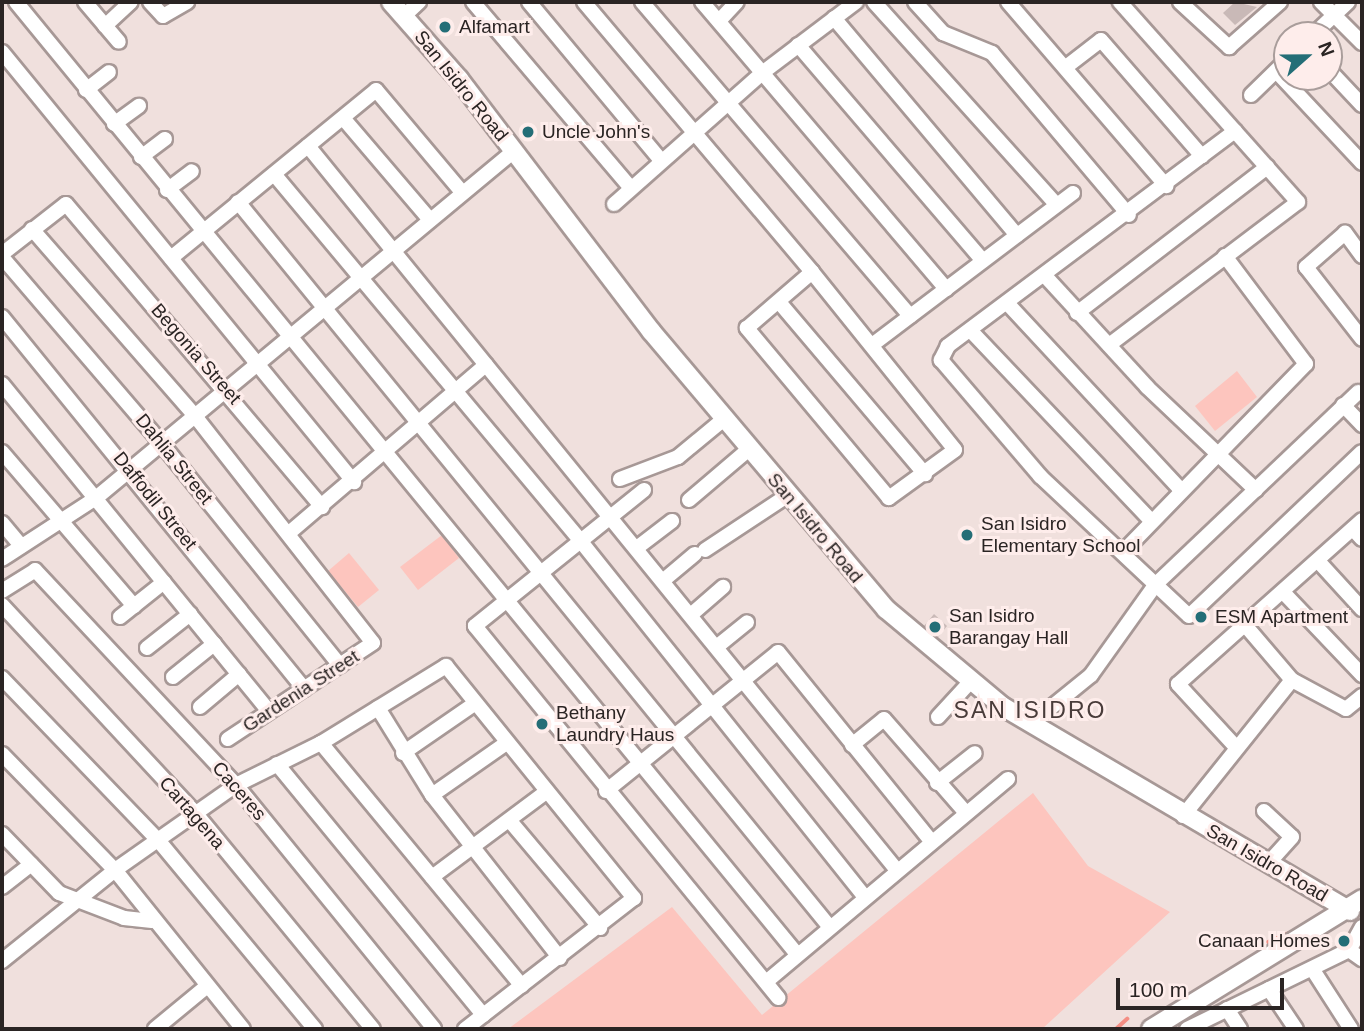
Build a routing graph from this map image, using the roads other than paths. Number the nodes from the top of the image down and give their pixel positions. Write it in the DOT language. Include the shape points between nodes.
graph roads {
  1 [pos="16,2"];
  2 [pos="85,2"];
  3 [pos="131,2"];
  4 [pos="150,2"];
  5 [pos="187,2"];
  6 [pos="391,2"];
  7 [pos="419,2"];
  8 [pos="472,2"];
  9 [pos="529,2"];
  10 [pos="584,2"];
  11 [pos="642,2"];
  12 [pos="702,2"];
  13 [pos="737,2"];
  14 [pos="856,2"];
  15 [pos="874,2"];
  16 [pos="915,2"];
  17 [pos="1008,2"];
  18 [pos="1120,2"];
  19 [pos="1180,2"];
  20 [pos="1321,2"];
  21 [pos="1348,2"];
  22 [pos="1271,5"];
  23 [pos="1335,14"];
  24 [pos="404,17"];
  25 [pos="834,18"];
  26 [pos="719,21"];
  27 [pos="1328,21"];
  28 [pos="105,26"];
  29 [pos="119,42"];
  30 [pos="1362,43"];
  31 [pos="798,45"];
  32 [pos="2,52"];
  33 [pos="1066,67"];
  34 [pos="109,72"];
  35 [pos="762,73"];
  36 [pos="1273,74"];
  37 [pos="1343,85"];
  38 [pos="86,90"];
  39 [pos="1303,91"];
  40 [pos="1251,95"];
  41 [pos="729,102"];
  42 [pos="1362,105"];
  43 [pos="139,106"];
  44 [pos="343,118"];
  45 [pos="114,124"];
  46 [pos="1236,131"];
  47 [pos="693,132"];
  48 [pos="165,139"];
  49 [pos="308,146"];
  50 [pos="514,151"];
  51 [pos="1202,156"];
  52 [pos="141,158"];
  53 [pos="660,159"];
  54 [pos="1362,163"];
  55 [pos="1267,167"];
  56 [pos="192,171"];
  57 [pos="274,174"];
  58 [pos="1166,186"];
  59 [pos="630,187"];
  60 [pos="167,190"];
  61 [pos="461,191"];
  62 [pos="1073,193"];
  63 [pos="238,202"];
  64 [pos="614,204"];
  65 [pos="1058,205"];
  66 [pos="1129,215"];
  67 [pos="430,220"];
  68 [pos="32,229"];
  69 [pos="204,231"];
  70 [pos="1017,235"];
  71 [pos="396,248"];
  72 [pos="2,255"];
  73 [pos="1225,256"];
  74 [pos="1362,256"];
  75 [pos="171,258"];
  76 [pos="983,261"];
  77 [pos="812,272"];
  78 [pos="1046,276"];
  79 [pos="360,278"];
  80 [pos="946,289"];
  81 [pos="779,302"];
  82 [pos="1008,304"];
  83 [pos="327,309"];
  84 [pos="1077,313"];
  85 [pos="910,316"];
  86 [pos="2,317"];
  87 [pos="971,331"];
  88 [pos="291,337"];
  89 [pos="1362,339"];
  90 [pos="872,345"];
  91 [pos="1109,345"];
  92 [pos="256,365"];
  93 [pos="486,365"];
  94 [pos="2,384"];
  95 [pos="227,389"];
  96 [pos="455,392"];
  97 [pos="1358,393"];
  98 [pos="1343,405"];
  99 [pos="195,416"];
  100 [pos="724,419"];
  101 [pos="421,425"];
  102 [pos="1362,425"];
  103 [pos="162,443"];
  104 [pos="749,449"];
  105 [pos="2,452"];
  106 [pos="1362,452"];
  107 [pos="388,454"];
  108 [pos="1219,457"];
  109 [pos="130,469"];
  110 [pos="925,474"];
  111 [pos="620,479"];
  112 [pos="354,482"];
  113 [pos="644,489"];
  114 [pos="1181,490"];
  115 [pos="1256,490"];
  116 [pos="788,495"];
  117 [pos="96,498"];
  118 [pos="689,500"];
  119 [pos="322,507"];
  120 [pos="611,514"];
  121 [pos="60,521"];
  122 [pos="672,521"];
  123 [pos="1151,521"];
  124 [pos="2,523"];
  125 [pos="1359,529"];
  126 [pos="289,533"];
  127 [pos="579,540"];
  128 [pos="21,546"];
  129 [pos="638,547"];
  130 [pos="1124,551"];
  131 [pos="2,559"];
  132 [pos="1318,561"];
  133 [pos="543,571"];
  134 [pos="665,579"];
  135 [pos="164,582"];
  136 [pos="1156,584"];
  137 [pos="723,587"];
  138 [pos="2,591"];
  139 [pos="1283,592"];
  140 [pos="509,599"];
  141 [pos="2,605"];
  142 [pos="134,606"];
  143 [pos="1362,609"];
  144 [pos="693,613"];
  145 [pos="190,614"];
  146 [pos="120,617"];
  147 [pos="747,622"];
  148 [pos="1245,625"];
  149 [pos="214,643"];
  150 [pos="719,645"];
  151 [pos="147,648"];
  152 [pos="340,665"];
  153 [pos="239,674"];
  154 [pos="1362,675"];
  155 [pos="173,677"];
  156 [pos="746,677"];
  157 [pos="2,678"];
  158 [pos="1292,680"];
  159 [pos="971,681"];
  160 [pos="304,689"];
  161 [pos="1362,696"];
  162 [pos="474,705"];
  163 [pos="710,706"];
  164 [pos="201,707"];
  165 [pos="378,708"];
  166 [pos="269,711"];
  167 [pos="938,717"];
  168 [pos="1032,723"];
  169 [pos="676,734"];
  170 [pos="228,738"];
  171 [pos="321,743"];
  172 [pos="505,744"];
  173 [pos="852,745"];
  174 [pos="1234,745"];
  175 [pos="975,752"];
  176 [pos="403,753"];
  177 [pos="2,754"];
  178 [pos="641,762"];
  179 [pos="277,764"];
  180 [pos="1008,779"];
  181 [pos="937,783"];
  182 [pos="236,785"];
  183 [pos="606,790"];
  184 [pos="546,792"];
  185 [pos="432,795"];
  186 [pos="1264,811"];
  187 [pos="966,813"];
  188 [pos="197,816"];
  189 [pos="1183,816"];
  190 [pos="510,821"];
  191 [pos="2,834"];
  192 [pos="158,840"];
  193 [pos="930,840"];
  194 [pos="472,848"];
  195 [pos="31,864"];
  196 [pos="1268,864"];
  197 [pos="896,869"];
  198 [pos="115,870"];
  199 [pos="432,877"];
  200 [pos="2,887"];
  201 [pos="864,896"];
  202 [pos="75,901"];
  203 [pos="1358,909"];
  204 [pos="152,921"];
  205 [pos="829,926"];
  206 [pos="1362,927"];
  207 [pos="600,928"];
  208 [pos="1349,950"];
  209 [pos="796,953"];
  210 [pos="560,958"];
  211 [pos="1362,959"];
  212 [pos="2,961"];
  213 [pos="1313,970"];
  214 [pos="766,982"];
  215 [pos="522,986"];
  216 [pos="206,987"];
  217 [pos="1269,989"];
  218 [pos="778,998"];
  219 [pos="1227,1009"];
  220 [pos="484,1015"];
  221 [pos="1362,1026"];
  222 [pos="159,1028"];
  223 [pos="243,1029"];
  224 [pos="314,1029"];
  225 [pos="373,1029"];
  226 [pos="434,1029"];
  227 [pos="465,1029"];
  228 [pos="1151,1029"];
  229 [pos="1187,1029"];
  230 [pos="1240,1029"];
  231 [pos="1296,1029"];
  232 [pos="1351,1029"];
  233 [pos="1357,1029"];
  1 -- 38 [label="street"];
  2 -- 28 [label="street"];
  3 -- 28 [label="street"];
  4 -- 5 [label="street" via="163,16"];
  6 -- 24 [label="street, San Isidro Road"];
  7 -- 24 [label="street"];
  8 -- 59 [label="street"];
  9 -- 53 [label="street"];
  10 -- 47 [label="street"];
  11 -- 41 [label="street"];
  12 -- 26 [label="street"];
  13 -- 26 [label="street"];
  14 -- 25 [label="street"];
  15 -- 65 [label="street"];
  16 -- 66 [label="street" via="943,33 992,53"];
  17 -- 33 [label="street"];
  18 -- 46 [label="street"];
  19 -- 22 [label="street" via="1228,47"];
  20 -- 23 [label="street"];
  21 -- 23 [label="street"];
  23 -- 27 [label="street"];
  23 -- 30 [label="street"];
  24 -- 50 [label="street, San Isidro Road"];
  25 -- 31 [label="street"];
  25 -- 70 [label="street"];
  26 -- 35 [label="street"];
  28 -- 29 [label="street"];
  31 -- 35 [label="street"];
  31 -- 76 [label="street"];
  32 -- 75 [label="street"];
  33 -- 51 [label="street" via="1101,40"];
  33 -- 58 [label="street"];
  34 -- 38 [label="street"];
  35 -- 41 [label="street"];
  35 -- 80 [label="street"];
  36 -- 40 [label="street"];
  37 -- 42 [label="street"];
  38 -- 45 [label="street"];
  39 -- 54 [label="street"];
  41 -- 47 [label="street"];
  41 -- 85 [label="street"];
  43 -- 45 [label="street"];
  44 -- 49 [label="street"];
  44 -- 61 [label="street" via="376,90"];
  44 -- 67 [label="street"];
  45 -- 52 [label="street"];
  46 -- 51 [label="street"];
  46 -- 55 [label="street"];
  47 -- 53 [label="street"];
  47 -- 77 [label="street"];
  48 -- 52 [label="street"];
  49 -- 57 [label="street"];
  49 -- 71 [label="street"];
  50 -- 61 [label="street"];
  50 -- 100 [label="street, San Isidro Road"];
  51 -- 58 [label="street"];
  52 -- 60 [label="street"];
  53 -- 59 [label="street"];
  55 -- 73 [label="street" via="1298,202"];
  55 -- 84 [label="street"];
  56 -- 60 [label="street"];
  57 -- 63 [label="street"];
  57 -- 79 [label="street"];
  58 -- 66 [label="street"];
  59 -- 64 [label="street"];
  60 -- 69 [label="street"];
  61 -- 67 [label="street"];
  62 -- 65 [label="street"];
  63 -- 69 [label="street"];
  63 -- 83 [label="street"];
  65 -- 70 [label="street"];
  66 -- 78 [label="street"];
  67 -- 71 [label="street"];
  68 -- 72 [label="street"];
  68 -- 95 [label="street, Begonia Street" via="66,204"];
  68 -- 99 [label="street"];
  69 -- 75 [label="street"];
  69 -- 88 [label="street"];
  70 -- 76 [label="street"];
  71 -- 79 [label="street"];
  71 -- 93 [label="street"];
  72 -- 103 [label="street, Dahlia Street"];
  73 -- 91 [label="street"];
  73 -- 108 [label="street" via="1306,364"];
  74 -- 89 [label="street" via="1346,233 1307,267"];
  75 -- 92 [label="street"];
  76 -- 80 [label="street"];
  77 -- 81 [label="street"];
  77 -- 90 [label="street"];
  78 -- 82 [label="street"];
  78 -- 84 [label="street"];
  79 -- 83 [label="street"];
  79 -- 96 [label="street"];
  80 -- 85 [label="street"];
  81 -- 110 [label="street"];
  81 -- 110 [label="street" via="747,328 889,498"];
  82 -- 87 [label="street"];
  82 -- 114 [label="street"];
  83 -- 88 [label="street"];
  83 -- 101 [label="street"];
  84 -- 91 [label="street"];
  85 -- 90 [label="street"];
  86 -- 109 [label="street, Daffodil Street"];
  87 -- 123 [label="street"];
  87 -- 130 [label="street" via="941,360 1040,476"];
  88 -- 92 [label="street"];
  88 -- 107 [label="street"];
  90 -- 110 [label="street" via="955,450"];
  91 -- 108 [label="street"];
  92 -- 95 [label="street"];
  92 -- 112 [label="street"];
  93 -- 96 [label="street"];
  93 -- 120 [label="street"];
  94 -- 117 [label="street"];
  95 -- 99 [label="street"];
  95 -- 119 [label="street, Begonia Street"];
  96 -- 101 [label="street"];
  96 -- 127 [label="street"];
  97 -- 98 [label="street"];
  98 -- 102 [label="street"];
  98 -- 115 [label="street"];
  99 -- 103 [label="street"];
  99 -- 126 [label="street"];
  100 -- 104 [label="street, San Isidro Road"];
  100 -- 111 [label="street" via="678,457"];
  101 -- 107 [label="street"];
  101 -- 133 [label="street"];
  103 -- 109 [label="street"];
  103 -- 152 [label="street, Dahlia Street"];
  104 -- 116 [label="street, San Isidro Road"];
  104 -- 118 [label="street"];
  105 -- 121 [label="street"];
  106 -- 136 [label="street" via="1189,617"];
  107 -- 112 [label="street"];
  107 -- 140 [label="street"];
  108 -- 114 [label="street"];
  108 -- 115 [label="street"];
  109 -- 117 [label="street"];
  109 -- 160 [label="street, Daffodil Street"];
  112 -- 119 [label="street"];
  113 -- 120 [label="street"];
  114 -- 123 [label="street"];
  115 -- 136 [label="street"];
  116 -- 134 [label="street"];
  116 -- 159 [label="street, San Isidro Road" via="886,609"];
  117 -- 121 [label="street"];
  117 -- 135 [label="street"];
  119 -- 126 [label="street"];
  120 -- 127 [label="street"];
  120 -- 129 [label="street"];
  121 -- 128 [label="street"];
  121 -- 142 [label="street"];
  122 -- 129 [label="street"];
  123 -- 130 [label="street"];
  124 -- 128 [label="street"];
  125 -- 132 [label="street"];
  126 -- 152 [label="street, Gardenia Street" via="373,643"];
  127 -- 133 [label="street"];
  127 -- 163 [label="street"];
  128 -- 131 [label="street"];
  129 -- 134 [label="street"];
  130 -- 136 [label="street"];
  132 -- 139 [label="street"];
  132 -- 143 [label="street"];
  133 -- 140 [label="street"];
  133 -- 169 [label="street"];
  134 -- 144 [label="street"];
  135 -- 142 [label="street"];
  135 -- 145 [label="street"];
  136 -- 168 [label="street" via="1091,675"];
  137 -- 144 [label="street"];
  138 -- 182 [label="street, Caceres" via="28,570 36,570"];
  139 -- 148 [label="street"];
  139 -- 154 [label="street"];
  140 -- 178 [label="street"];
  140 -- 183 [label="street" via="475,626"];
  141 -- 188 [label="street, Cartagena"];
  142 -- 146 [label="street"];
  144 -- 150 [label="street"];
  145 -- 149 [label="street"];
  145 -- 151 [label="street"];
  147 -- 150 [label="street"];
  148 -- 158 [label="street"];
  148 -- 174 [label="street" via="1178,684"];
  149 -- 153 [label="street"];
  149 -- 155 [label="street"];
  150 -- 156 [label="street"];
  152 -- 160 [label="street, Gardenia Street"];
  153 -- 164 [label="street"];
  153 -- 166 [label="street"];
  156 -- 163 [label="street"];
  156 -- 173 [label="street" via="778,652"];
  156 -- 197 [label="street"];
  157 -- 192 [label="street"];
  158 -- 161 [label="street" via="1346,709"];
  158 -- 174 [label="street"];
  159 -- 167 [label="street"];
  159 -- 168 [label="street, San Isidro Road"];
  160 -- 166 [label="street, Gardenia Street"];
  162 -- 165 [label="street" via="446,666"];
  162 -- 172 [label="street"];
  162 -- 176 [label="street"];
  163 -- 169 [label="street"];
  163 -- 201 [label="street"];
  165 -- 171 [label="street"];
  165 -- 176 [label="street"];
  166 -- 170 [label="street, Gardenia Street"];
  168 -- 189 [label="street, San Isidro Road"];
  169 -- 178 [label="street"];
  169 -- 205 [label="street"];
  171 -- 179 [label="street"];
  171 -- 199 [label="street"];
  172 -- 184 [label="street"];
  172 -- 185 [label="street"];
  173 -- 181 [label="street" via="884,719"];
  173 -- 193 [label="street"];
  174 -- 189 [label="street"];
  175 -- 181 [label="street"];
  176 -- 185 [label="street"];
  177 -- 198 [label="street"];
  178 -- 183 [label="street"];
  178 -- 209 [label="street"];
  179 -- 182 [label="street"];
  179 -- 220 [label="street"];
  180 -- 187 [label="street"];
  181 -- 187 [label="street"];
  182 -- 188 [label="street"];
  182 -- 226 [label="street, Caceres"];
  183 -- 214 [label="street"];
  184 -- 190 [label="street"];
  184 -- 207 [label="street" via="634,898"];
  185 -- 194 [label="street"];
  186 -- 196 [label="street" via="1292,837"];
  187 -- 193 [label="street"];
  188 -- 192 [label="street"];
  188 -- 225 [label="street, Cartagena"];
  189 -- 196 [label="street, San Isidro Road"];
  190 -- 194 [label="street"];
  190 -- 207 [label="street"];
  191 -- 195 [label="street"];
  192 -- 198 [label="street"];
  192 -- 224 [label="street"];
  193 -- 197 [label="street"];
  194 -- 199 [label="street"];
  194 -- 210 [label="street"];
  195 -- 200 [label="street"];
  195 -- 202 [label="street"];
  196 -- 203 [label="street, San Isidro Road"];
  197 -- 201 [label="street"];
  198 -- 202 [label="street"];
  198 -- 204 [label="street"];
  199 -- 215 [label="street"];
  201 -- 205 [label="street"];
  202 -- 204 [label="street"];
  202 -- 212 [label="street"];
  203 -- 228 [label="street" via="1196,997"];
  204 -- 216 [label="street"];
  205 -- 209 [label="street"];
  206 -- 208 [label="street"];
  207 -- 210 [label="street"];
  208 -- 211 [label="street"];
  208 -- 213 [label="street"];
  209 -- 214 [label="street"];
  210 -- 215 [label="street"];
  213 -- 217 [label="street"];
  213 -- 232 [label="street"];
  214 -- 218 [label="street"];
  215 -- 220 [label="street"];
  216 -- 222 [label="street"];
  216 -- 223 [label="street"];
  217 -- 219 [label="street"];
  217 -- 231 [label="street"];
  219 -- 229 [label="street"];
  219 -- 230 [label="street"];
  220 -- 227 [label="street"];
  221 -- 233 [label="street"];
}
